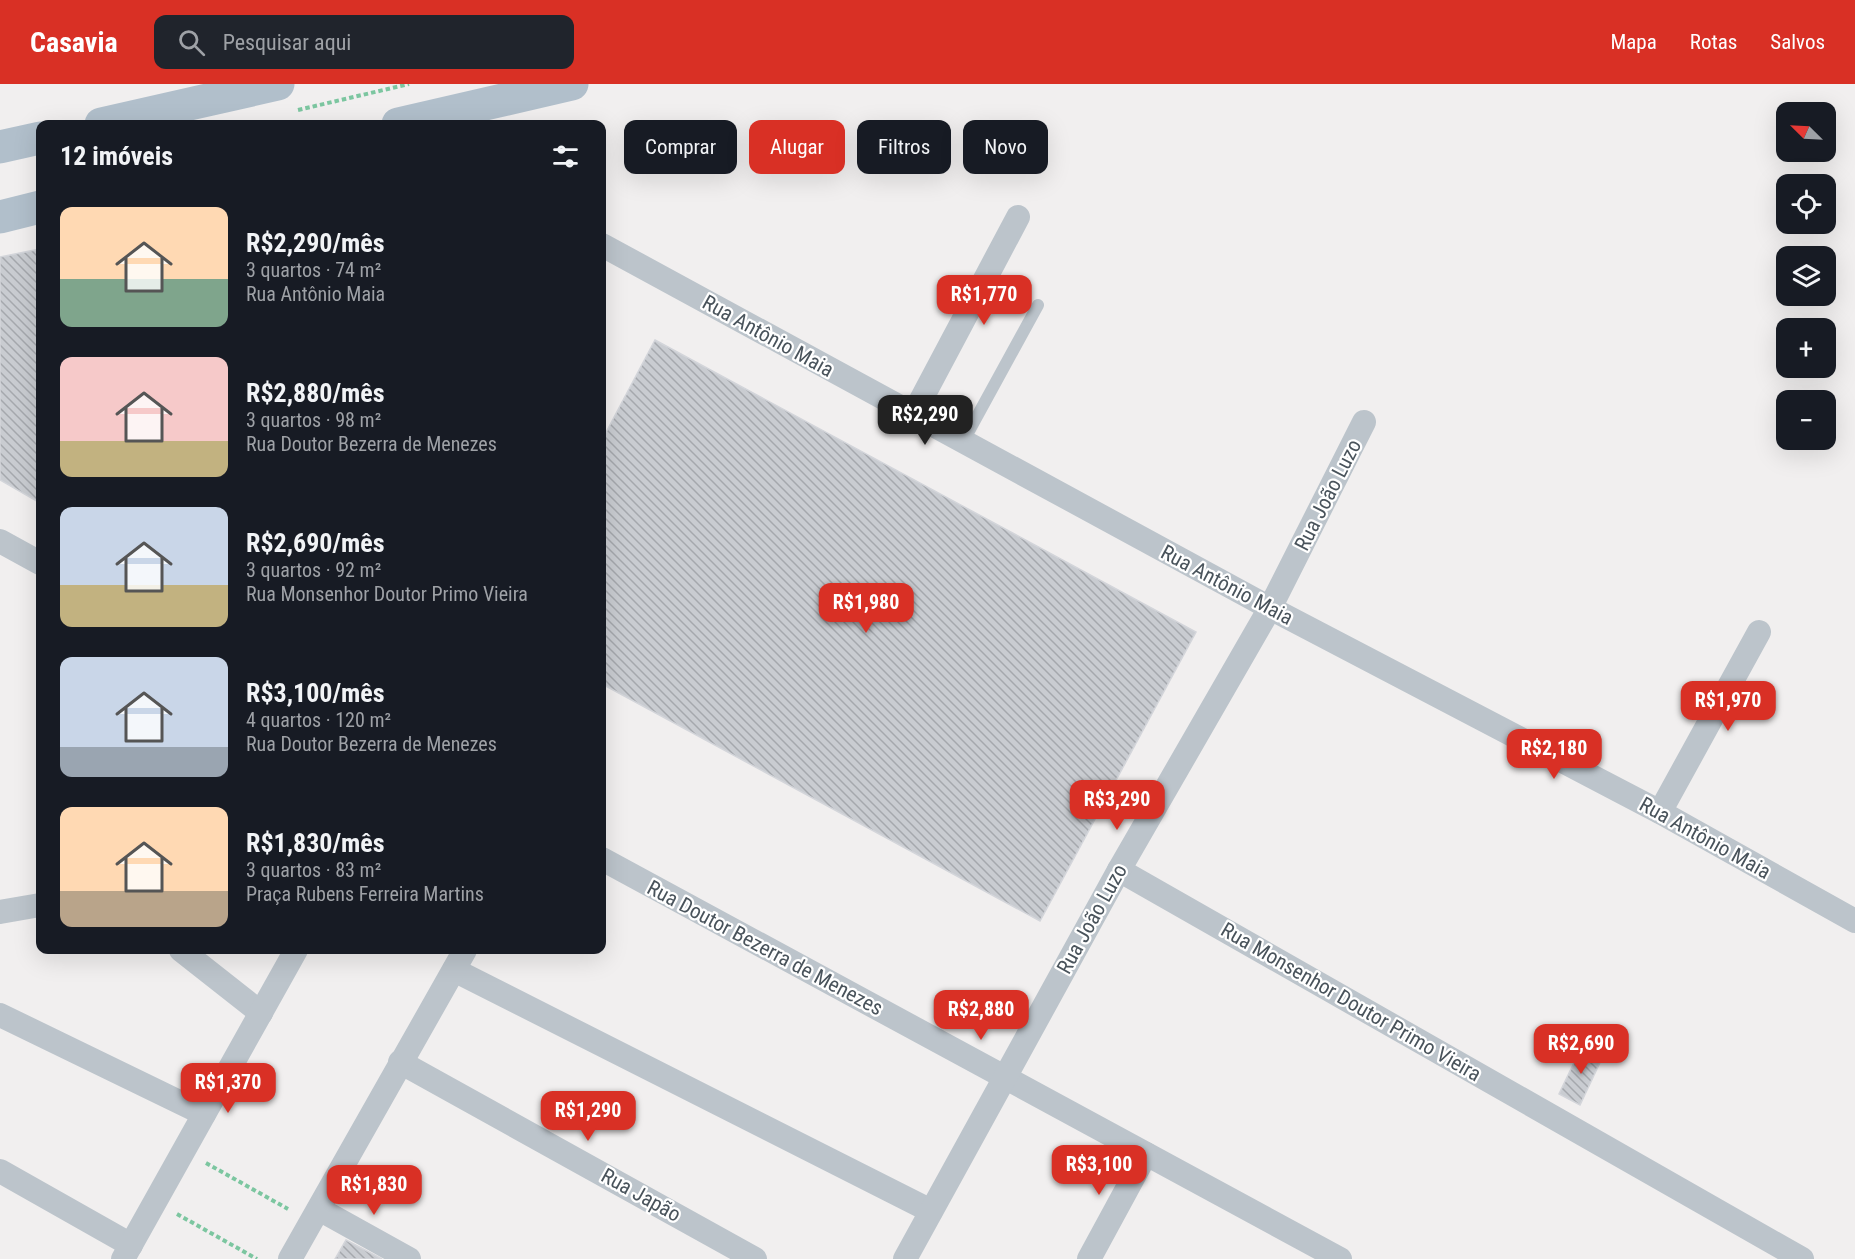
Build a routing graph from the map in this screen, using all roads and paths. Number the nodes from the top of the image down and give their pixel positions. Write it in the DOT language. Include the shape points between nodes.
graph roads {
  1 [pos="409,84"];
  2 [pos="572,84"];
  3 [pos="283,98"];
  4 [pos="129,120"];
  5 [pos="415,120"];
  6 [pos="36,139"];
  7 [pos="0,147"];
  8 [pos="36,208"];
  9 [pos="0,217"];
  10 [pos="1018,217"];
  11 [pos="606,247"];
  12 [pos="1038,305"];
  13 [pos="913,415"];
  14 [pos="1364,422"];
  15 [pos="963,442"];
  16 [pos="0,541"];
  17 [pos="36,560"];
  18 [pos="1270,608"];
  19 [pos="1759,632"];
  20 [pos="1660,812"];
  21 [pos="606,861"];
  22 [pos="1119,870"];
  23 [pos="36,906"];
  24 [pos="0,912"];
  25 [pos="1855,921"];
  26 [pos="186,954"];
  27 [pos="294,954"];
  28 [pos="460,960"];
  29 [pos="261,1013"];
  30 [pos="0,1015"];
  31 [pos="400,1062"];
  32 [pos="1005,1078"];
  33 [pos="204,1114"];
  34 [pos="184,1151"];
  35 [pos="1146,1154"];
  36 [pos="0,1171"];
  37 [pos="156,1202"];
  38 [pos="932,1211"];
  39 [pos="315,1215"];
  40 [pos="127,1252"];
  41 [pos="257,1259"];
  42 [pos="290,1259"];
  43 [pos="409,1259"];
  44 [pos="755,1259"];
  45 [pos="905,1259"];
  46 [pos="1089,1259"];
  47 [pos="1340,1259"];
  48 [pos="1802,1259"];
  1 -- 3 [label="path"];
  2 -- 5 [label="main road"];
  3 -- 4 [label="main road"];
  6 -- 7 [label="main road"];
  8 -- 9 [label="main road"];
  10 -- 13 [label="street"];
  11 -- 13 [label="street, Rua Antônio Maia"];
  12 -- 15 [label="lane"];
  13 -- 15 [label="street, Rua Antônio Maia"];
  14 -- 18 [label="street, Rua João Luzo"];
  15 -- 18 [label="street, Rua Antônio Maia"];
  16 -- 17 [label="street"];
  18 -- 20 [label="street, Rua Antônio Maia"];
  18 -- 22 [label="street, Rua João Luzo"];
  19 -- 20 [label="street"];
  20 -- 25 [label="street, Rua Antônio Maia"];
  21 -- 32 [label="street, Rua Doutor Bezerra de Menezes"];
  22 -- 32 [label="street, Rua João Luzo"];
  22 -- 48 [label="street, Rua Monsenhor Doutor Primo Vieira"];
  23 -- 24 [label="street"];
  26 -- 29 [label="street"];
  27 -- 29 [label="street"];
  28 -- 31 [label="street"];
  28 -- 38 [label="street"];
  29 -- 33 [label="street"];
  30 -- 33 [label="street"];
  31 -- 39 [label="street"];
  31 -- 44 [label="street, Rua Japão"];
  32 -- 35 [label="street, Rua Doutor Bezerra de Menezes"];
  32 -- 38 [label="street, Rua João Luzo"];
  33 -- 34 [label="street"];
  34 -- 37 [label="street"];
  34 -- 39 [label="path"];
  35 -- 46 [label="street"];
  35 -- 47 [label="street, Rua Doutor Bezerra de Menezes"];
  36 -- 40 [label="street"];
  37 -- 40 [label="street"];
  37 -- 41 [label="path"];
  38 -- 45 [label="street, Rua João Luzo"];
  39 -- 42 [label="street"];
  39 -- 43 [label="street"];
}
